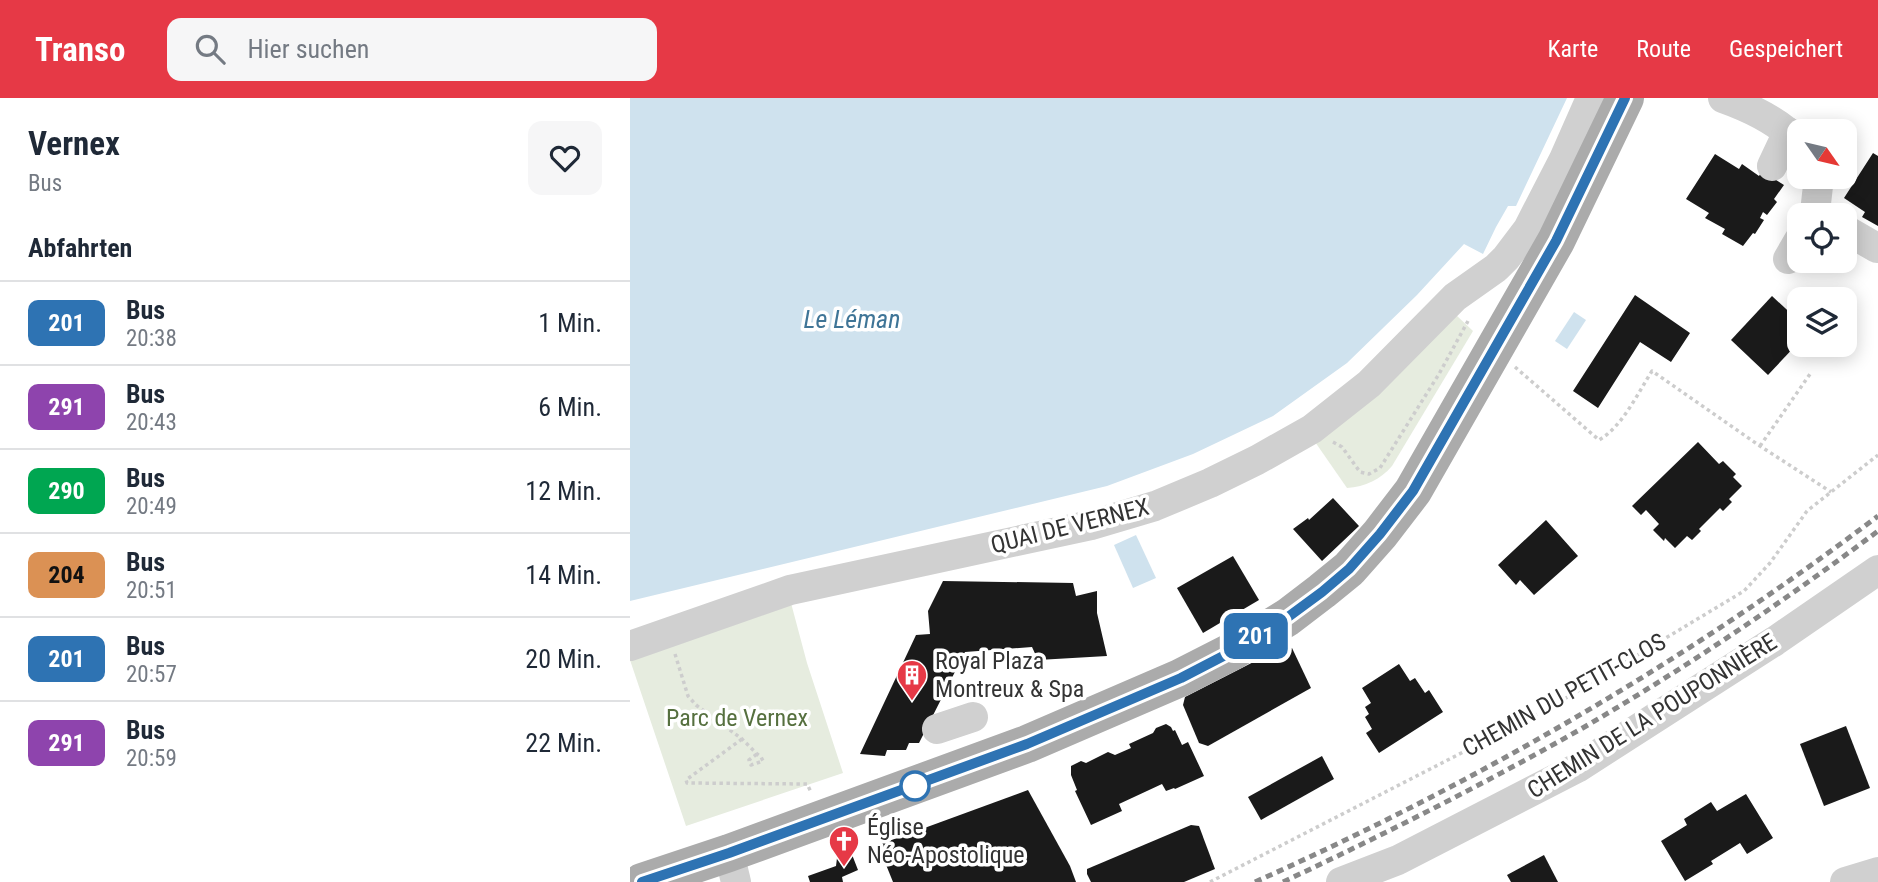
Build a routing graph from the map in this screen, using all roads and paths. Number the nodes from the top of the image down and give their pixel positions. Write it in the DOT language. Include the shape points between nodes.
graph roads {
  1 [pos="1591,98"];
  2 [pos="1625,98"];
  3 [pos="1723,98"];
  4 [pos="1787,132"];
  5 [pos="1787,146"];
  6 [pos="1772,166"];
  7 [pos="1857,236"];
  8 [pos="1877,248"];
  9 [pos="1464,305"];
  10 [pos="1522,372"];
  11 [pos="1810,374"];
  12 [pos="1312,429"];
  13 [pos="1760,446"];
  14 [pos="1878,456"];
  15 [pos="1830,492"];
  16 [pos="1878,570"];
  17 [pos="669,632"];
  18 [pos="630,646"];
  19 [pos="973,717"];
  20 [pos="936,729"];
  21 [pos="742,738"];
  22 [pos="757,754"];
  23 [pos="811,792"];
  24 [pos="732,868"];
  25 [pos="1878,872"];
  26 [pos="659,880"];
  27 [pos="1210,882"];
  28 [pos="1341,882"];
  29 [pos="1845,882"];
  1 -- 9 [label="street, QUAI DE VERNEX" via="1528,229"];
  2 -- 24 [label="main road" via="1556,241 1413,491 1349,569 1288,617 1181,678"];
  3 -- 4 [label="street" via="1748,107"];
  5 -- 6 [label="street"];
  7 -- 8 [label="street"];
  9 -- 12 [label="street, QUAI DE VERNEX"];
  9 -- 12 [label="path" via="1439,374 1380,468 1369,474 1360,472 1342,447"];
  10 -- 13 [label="path" via="1599,440 1619,421 1653,371"];
  11 -- 13 [label="path"];
  12 -- 17 [label="street, QUAI DE VERNEX" via="1257,460 1155,506 1091,525 790,590"];
  13 -- 15 [label="path"];
  14 -- 15 [label="path, CHEMIN DU PETIT-CLOS"];
  15 -- 27 [label="path, CHEMIN DU PETIT-CLOS" via="1807,511 1744,592 1551,707"];
  16 -- 28 [label="street, CHEMIN DE LA POUPONNIÈRE" via="1577,768 1398,860"];
  17 -- 18 [label="street, QUAI DE VERNEX"];
  17 -- 21 [label="path" via="688,696"];
  19 -- 20 [label="street"];
  21 -- 22 [label="path"];
  21 -- 23 [label="path" via="687,783 807,784"];
  24 -- 26 [label="main road"];
  25 -- 29 [label="street"];
}
